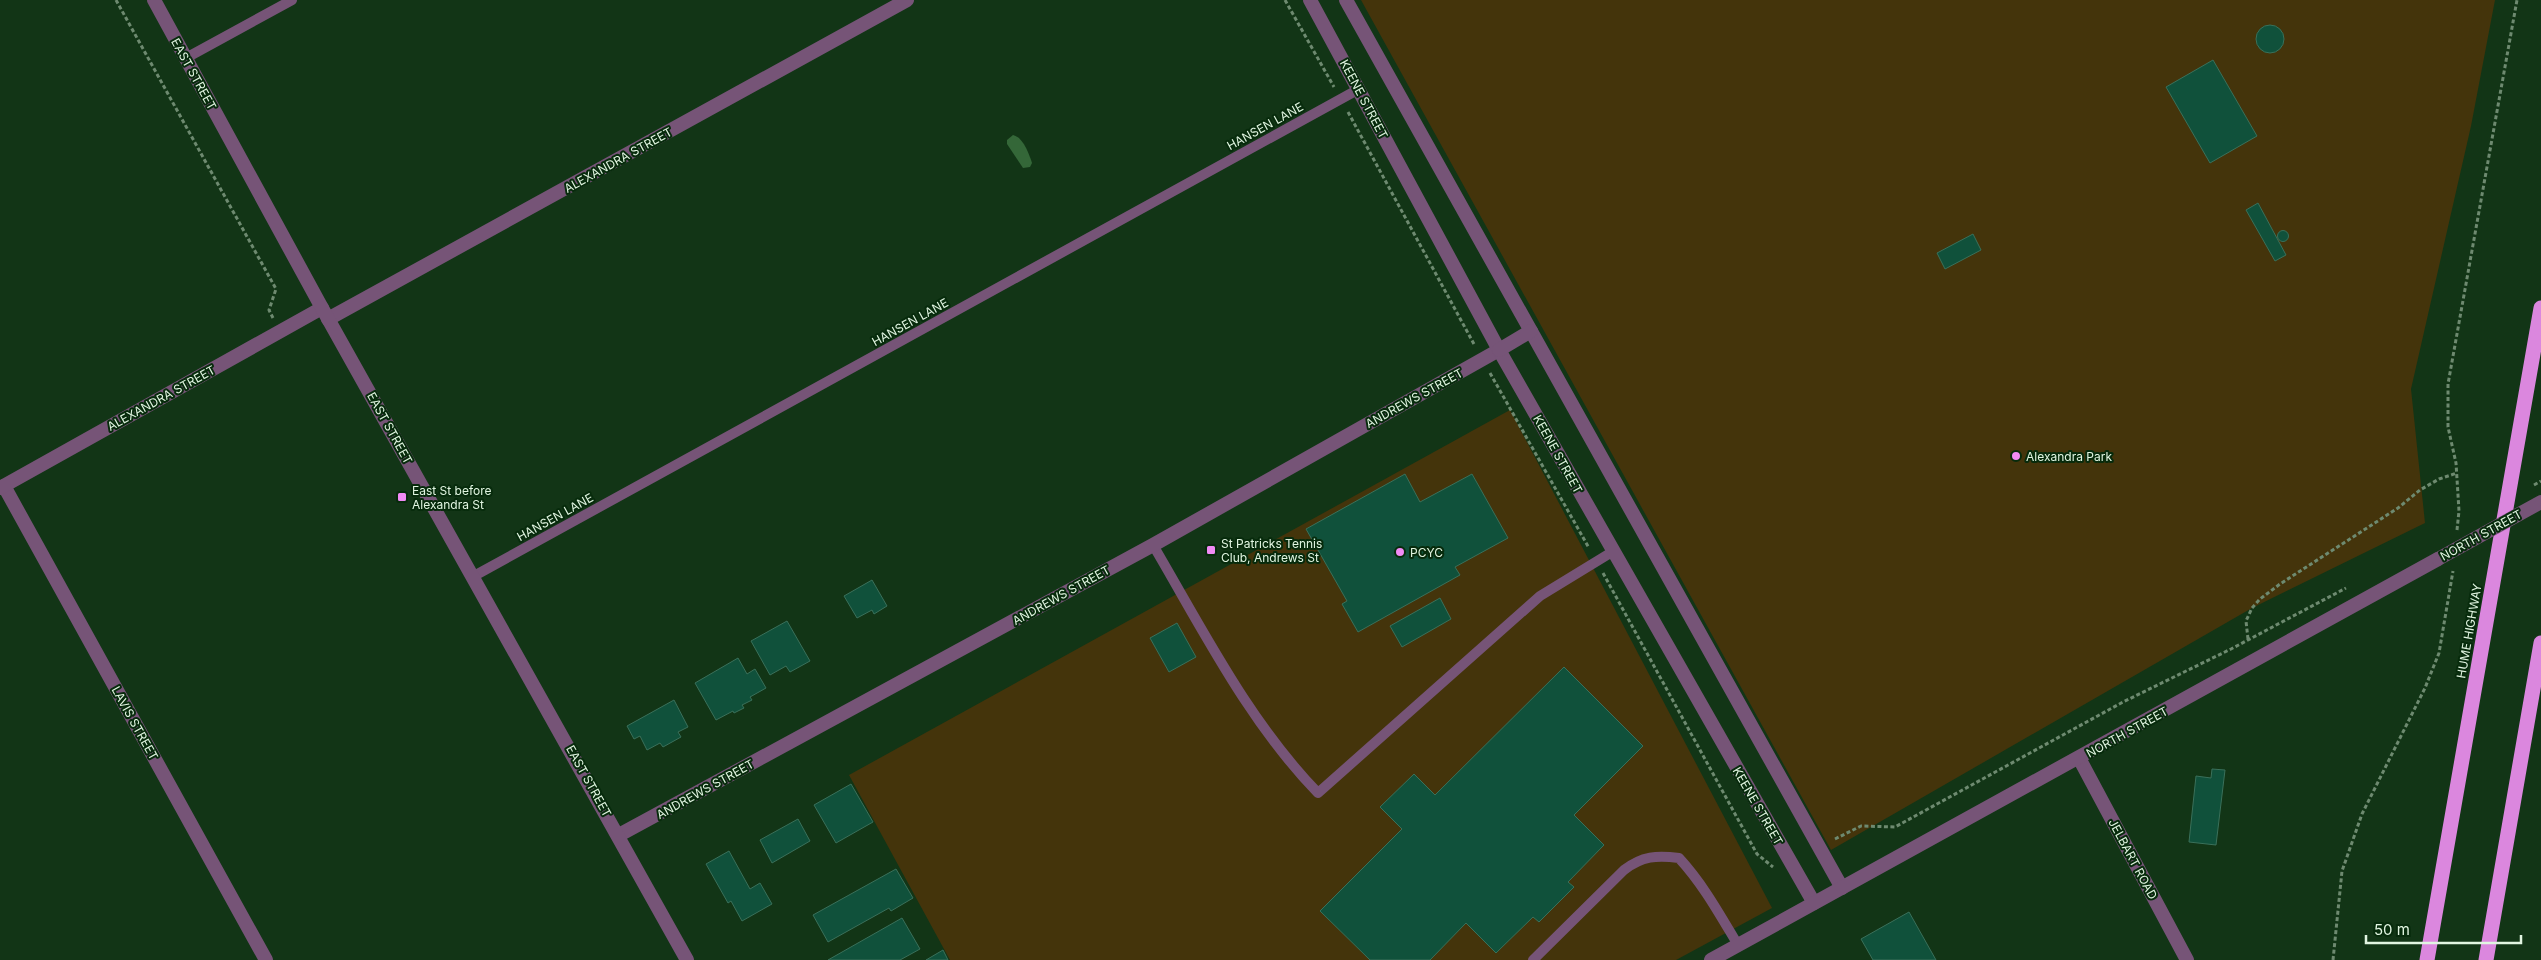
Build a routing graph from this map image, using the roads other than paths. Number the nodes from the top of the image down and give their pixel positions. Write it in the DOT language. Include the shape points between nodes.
graph roads {
  1 [pos="154,0"];
  2 [pos="292,0"];
  3 [pos="907,0"];
  4 [pos="1310,0"];
  5 [pos="1346,0"];
  6 [pos="186,58"];
  7 [pos="1359,89"];
  8 [pos="2541,308"];
  9 [pos="325,314"];
  10 [pos="1531,331"];
  11 [pos="1500,350"];
  12 [pos="2,487"];
  13 [pos="2541,502"];
  14 [pos="1153,545"];
  15 [pos="1612,552"];
  16 [pos="474,576"];
  17 [pos="2541,643"];
  18 [pos="2080,758"];
  19 [pos="619,836"];
  20 [pos="1842,888"];
  21 [pos="1814,903"];
  22 [pos="1738,945"];
  23 [pos="266,960"];
  24 [pos="687,960"];
  25 [pos="1534,960"];
  26 [pos="1710,960"];
  27 [pos="2188,960"];
  28 [pos="2427,960"];
  29 [pos="2486,960"];
  1 -- 6 [label="street, EAST STREET"];
  2 -- 6 [label="lane"];
  3 -- 9 [label="street, ALEXANDRA STREET"];
  4 -- 7 [label="street, KEENE STREET"];
  5 -- 10 [label="street"];
  6 -- 9 [label="street, EAST STREET"];
  7 -- 11 [label="street, KEENE STREET"];
  7 -- 16 [label="lane, HANSEN LANE"];
  8 -- 28 [label="highway, HUME HIGHWAY"];
  9 -- 12 [label="street, ALEXANDRA STREET" via="280,332"];
  9 -- 16 [label="street, EAST STREET"];
  10 -- 11 [label="street, ANDREWS STREET"];
  10 -- 20 [label="street"];
  11 -- 14 [label="street, ANDREWS STREET"];
  11 -- 15 [label="street, KEENE STREET"];
  12 -- 23 [label="street, LAVIS STREET"];
  13 -- 18 [label="street, NORTH STREET, bridge"];
  14 -- 15 [label="lane" via="1237,688 1295,769 1318,793 1540,596"];
  14 -- 19 [label="street, ANDREWS STREET"];
  15 -- 21 [label="street, KEENE STREET"];
  16 -- 19 [label="street, EAST STREET"];
  17 -- 29 [label="highway"];
  18 -- 20 [label="street, NORTH STREET"];
  18 -- 27 [label="street, JELBART ROAD"];
  19 -- 24 [label="street, EAST STREET"];
  20 -- 21 [label="street, NORTH STREET"];
  21 -- 22 [label="street, NORTH STREET"];
  22 -- 25 [label="lane" via="1710,898 1679,858 1656,855 1636,861 1624,870"];
  22 -- 26 [label="street, NORTH STREET"];
}
